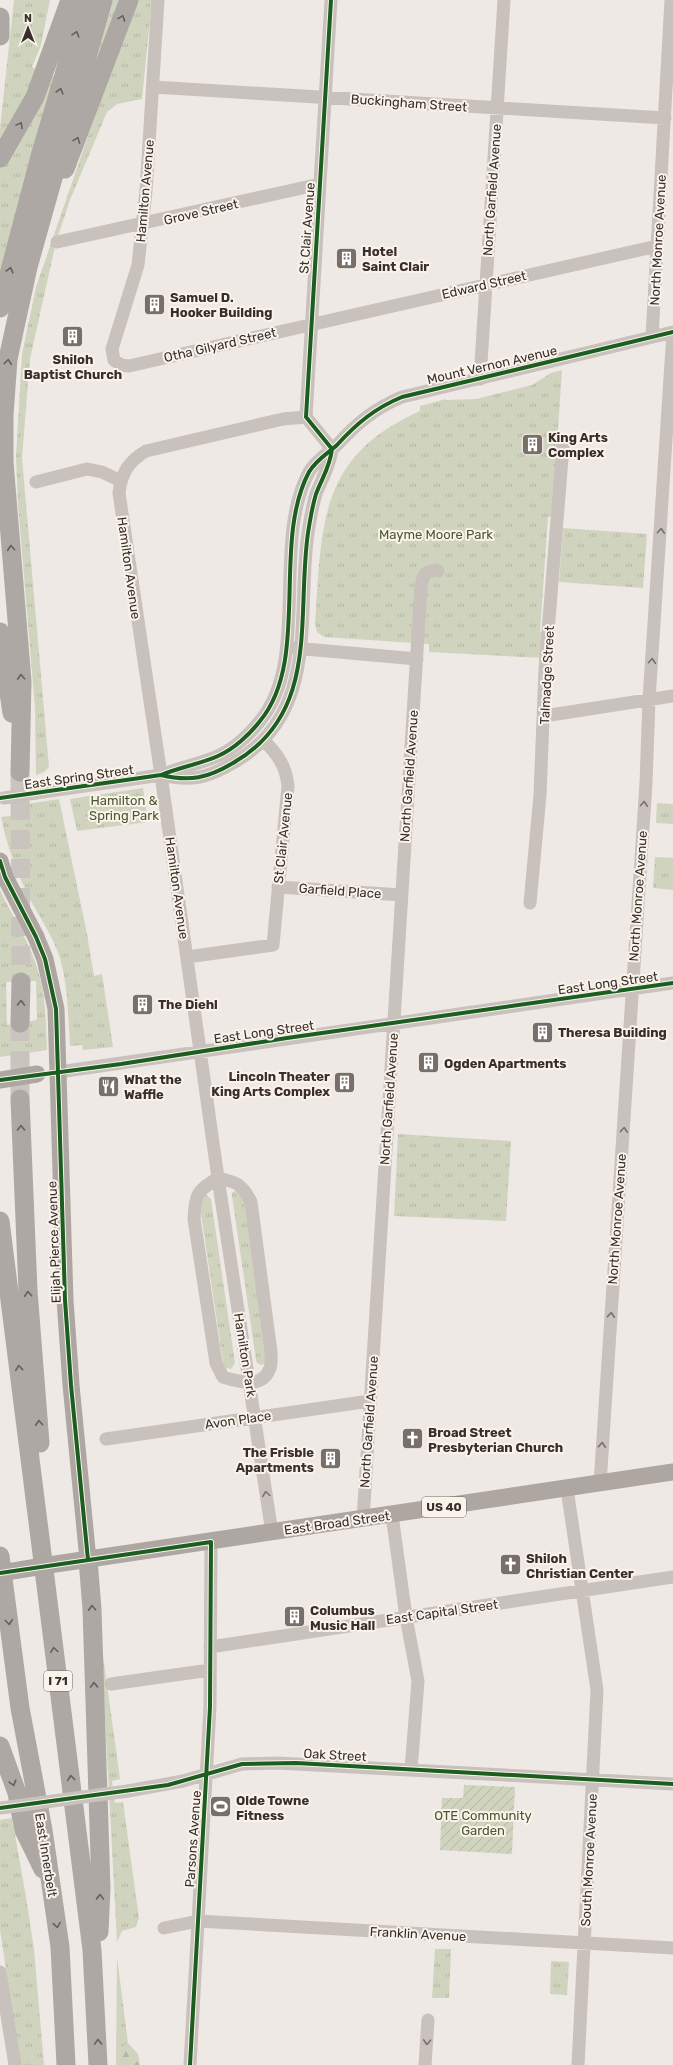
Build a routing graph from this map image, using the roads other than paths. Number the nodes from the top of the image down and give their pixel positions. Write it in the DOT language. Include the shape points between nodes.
graph roads {
  1 [pos="60,0"];
  2 [pos="70,0"];
  3 [pos="86,0"];
  4 [pos="103,0"];
  5 [pos="129,0"];
  6 [pos="158,0"];
  7 [pos="331,0"];
  8 [pos="504,0"];
  9 [pos="671,0"];
  10 [pos="0,17"];
  11 [pos="0,36"];
  12 [pos="47,64"];
  13 [pos="153,87"];
  14 [pos="325,98"];
  15 [pos="497,108"];
  16 [pos="665,118"];
  17 [pos="0,158"];
  18 [pos="320,184"];
  19 [pos="142,225"];
  20 [pos="57,242"];
  21 [pos="658,246"];
  22 [pos="28,268"];
  23 [pos="486,285"];
  24 [pos="0,308"];
  25 [pos="311,325"];
  26 [pos="673,332"];
  27 [pos="652,337"];
  28 [pos="129,366"];
  29 [pos="480,379"];
  30 [pos="306,416"];
  31 [pos="563,446"];
  32 [pos="332,449"];
  33 [pos="121,480"];
  34 [pos="36,482"];
  35 [pos="438,570"];
  36 [pos="0,632"];
  37 [pos="286,648"];
  38 [pos="301,649"];
  39 [pos="417,659"];
  40 [pos="673,696"];
  41 [pos="649,700"];
  42 [pos="544,716"];
  43 [pos="263,740"];
  44 [pos="161,775"];
  45 [pos="2,798"];
  46 [pos="3,869"];
  47 [pos="278,887"];
  48 [pos="402,895"];
  49 [pos="530,903"];
  50 [pos="187,956"];
  51 [pos="21,982"];
  52 [pos="673,983"];
  53 [pos="632,989"];
  54 [pos="20,1023"];
  55 [pos="394,1024"];
  56 [pos="200,1052"];
  57 [pos="59,1072"];
  58 [pos="0,1080"];
  59 [pos="20,1099"];
  60 [pos="218,1178"];
  61 [pos="0,1221"];
  62 [pos="250,1383"];
  63 [pos="370,1401"];
  64 [pos="255,1418"];
  65 [pos="106,1439"];
  66 [pos="673,1472"];
  67 [pos="600,1484"];
  68 [pos="567,1489"];
  69 [pos="392,1515"];
  70 [pos="36,1518"];
  71 [pos="363,1520"];
  72 [pos="272,1533"];
  73 [pos="211,1542"];
  74 [pos="0,1556"];
  75 [pos="81,1561"];
  76 [pos="0,1573"];
  77 [pos="673,1577"];
  78 [pos="583,1591"];
  79 [pos="406,1617"];
  80 [pos="210,1647"];
  81 [pos="210,1670"];
  82 [pos="111,1684"];
  83 [pos="0,1746"];
  84 [pos="411,1770"];
  85 [pos="207,1774"];
  86 [pos="592,1780"];
  87 [pos="673,1784"];
  88 [pos="0,1808"];
  89 [pos="51,1886"];
  90 [pos="198,1921"];
  91 [pos="164,1928"];
  92 [pos="585,1943"];
  93 [pos="673,1948"];
  94 [pos="0,1972"];
  95 [pos="97,2020"];
  96 [pos="428,2020"];
  97 [pos="66,2062"];
  98 [pos="14,2065"];
  99 [pos="98,2065"];
  100 [pos="190,2065"];
  101 [pos="425,2065"];
  102 [pos="578,2065"];
  1 -- 12 [label="highway"];
  2 -- 12 [label="highway"];
  24 -- 3 [label="highway, one-way" via="41,153"];
  4 -- 22 [label="highway"];
  22 -- 5 [label="highway, one-way"];
  6 -- 13 [label="street, Hamilton Avenue"];
  7 -- 14 [label="street, St Clair Avenue"];
  8 -- 15 [label="street, North Garfield Avenue"];
  9 -- 16 [label="street, North Monroe Avenue"];
  10 -- 11 [label="highway"];
  17 -- 12 [label="highway, one-way" via="35,97"];
  13 -- 14 [label="street, Buckingham Street"];
  13 -- 19 [label="street, Hamilton Avenue"];
  14 -- 15 [label="street, Buckingham Street"];
  14 -- 18 [label="street, St Clair Avenue"];
  15 -- 16 [label="street, Buckingham Street"];
  15 -- 23 [label="street, North Garfield Avenue"];
  16 -- 21 [label="street, North Monroe Avenue"];
  18 -- 19 [label="street, Grove Street"];
  18 -- 25 [label="street, St Clair Avenue"];
  19 -- 20 [label="street, Grove Street"];
  19 -- 28 [label="street, Hamilton Avenue" via="138,265 112,349 114,360 120,365"];
  21 -- 23 [label="street, Edward Street"];
  21 -- 27 [label="street, North Monroe Avenue"];
  36 -- 22 [label="highway, one-way" via="20,772 22,681 4,462 4,415 8,359"];
  23 -- 25 [label="street, Edward Street"];
  23 -- 29 [label="street, North Garfield Avenue"];
  25 -- 28 [label="street, Otha Gilyard Street"];
  25 -- 30 [label="street, St Clair Avenue"];
  26 -- 27 [label="street, Mount Vernon Avenue"];
  41 -- 26 [label="street, North Monroe Avenue, one-way"];
  27 -- 29 [label="street, Mount Vernon Avenue"];
  29 -- 32 [label="street, Mount Vernon Avenue" via="390,402 366,416"];
  30 -- 32 [label="street"];
  30 -- 33 [label="street" via="282,419 152,449 129,464"];
  31 -- 42 [label="street, Talmadge Street" via="545,669"];
  32 -- 37 [label="street, Mount Vernon Avenue" via="310,471 297,506 292,533"];
  32 -- 38 [label="street" via="330,464 312,509"];
  33 -- 34 [label="street" via="87,469"];
  33 -- 44 [label="street, Hamilton Avenue" via="119,499"];
  35 -- 39 [label="street, North Garfield Avenue" via="427,572 422,579"];
  37 -- 38 [label="street"];
  37 -- 44 [label="street, Mount Vernon Avenue" via="274,700 261,721 220,755"];
  38 -- 39 [label="street"];
  38 -- 43 [label="street" via="296,680 287,707 274,729"];
  39 -- 48 [label="street, North Garfield Avenue"];
  40 -- 41 [label="street"];
  41 -- 42 [label="street"];
  53 -- 41 [label="street, North Monroe Avenue, one-way" via="648,755"];
  42 -- 49 [label="street, Talmadge Street"];
  43 -- 44 [label="street" via="245,756 208,776 180,780"];
  43 -- 47 [label="street, St Clair Avenue" via="281,760 287,774"];
  44 -- 45 [label="street, East Spring Street, bridge"];
  44 -- 50 [label="street, Hamilton Avenue"];
  46 -- 57 [label="main road, Elijah Pierce Avenue, bridge" via="45,959 56,1009"];
  47 -- 48 [label="street, Garfield Place"];
  47 -- 50 [label="street, St Clair Avenue" via="272,945"];
  48 -- 55 [label="street, North Garfield Avenue"];
  50 -- 56 [label="street, Hamilton Avenue"];
  54 -- 51 [label="highway, one-way"];
  52 -- 53 [label="street, East Long Street"];
  53 -- 55 [label="street, East Long Street"];
  67 -- 53 [label="street, North Monroe Avenue, one-way"];
  55 -- 56 [label="street, East Long Street"];
  55 -- 63 [label="street, North Garfield Avenue"];
  56 -- 57 [label="street, East Long Street"];
  56 -- 60 [label="street, Hamilton Avenue"];
  57 -- 58 [label="main road, East Long Street, bridge"];
  57 -- 75 [label="main road, Elijah Pierce Avenue" via="65,1300"];
  70 -- 59 [label="highway, one-way" via="41,1476 28,1291"];
  60 -- 62 [label="street, Hamilton Park"];
  60 -- 62 [label="street" via="234,1182 244,1189 251,1202 271,1367 264,1377"];
  60 -- 62 [label="street" via="201,1189 195,1202 194,1219 216,1363 223,1377"];
  70 -- 61 [label="highway, I 71, one-way" via="16,1336"];
  62 -- 64 [label="street, Hamilton Park"];
  63 -- 64 [label="street, Avon Place"];
  63 -- 71 [label="street, North Garfield Avenue"];
  64 -- 65 [label="street, Avon Place"];
  72 -- 64 [label="street, Hamilton Park, one-way"];
  66 -- 67 [label="main road, East Broad Street / US 40"];
  67 -- 68 [label="main road, East Broad Street / US 40"];
  68 -- 69 [label="main road, East Broad Street / US 40"];
  68 -- 78 [label="street, South Monroe Avenue"];
  69 -- 71 [label="main road, East Broad Street / US 40"];
  69 -- 79 [label="street"];
  95 -- 70 [label="highway, I 71, one-way" via="91,1942"];
  71 -- 72 [label="main road, East Broad Street / US 40"];
  72 -- 73 [label="main road, East Broad Street / US 40"];
  73 -- 75 [label="main road, East Broad Street / US 40"];
  73 -- 80 [label="street, Parsons Avenue"];
  74 -- 89 [label="highway, East Innerbelt, one-way" via="20,1708"];
  75 -- 76 [label="main road, East Broad Street / US 40, bridge"];
  95 -- 75 [label="highway, one-way" via="101,1888 92,1609"];
  77 -- 78 [label="street, East Capital Street"];
  78 -- 79 [label="street, East Capital Street"];
  78 -- 86 [label="street, South Monroe Avenue" via="597,1690"];
  79 -- 80 [label="street, East Capital Street"];
  79 -- 84 [label="street" via="418,1681"];
  80 -- 81 [label="street, Parsons Avenue"];
  81 -- 82 [label="street"];
  81 -- 85 [label="street, Parsons Avenue"];
  83 -- 89 [label="highway, one-way" via="17,1794 24,1830"];
  84 -- 85 [label="street, Oak Street" via="277,1762 242,1764"];
  84 -- 86 [label="street, Oak Street"];
  85 -- 88 [label="street, Oak Street, bridge" via="128,1791"];
  85 -- 90 [label="street, Parsons Avenue"];
  86 -- 87 [label="street, Oak Street"];
  86 -- 92 [label="street, South Monroe Avenue"];
  89 -- 97 [label="highway, East Innerbelt, one-way" via="60,1947"];
  90 -- 91 [label="street, Franklin Avenue"];
  90 -- 92 [label="street, Franklin Avenue"];
  90 -- 100 [label="street, Parsons Avenue"];
  92 -- 93 [label="street, Franklin Avenue"];
  92 -- 102 [label="street, South Monroe Avenue"];
  94 -- 98 [label="street"];
  99 -- 95 [label="highway, I 71, one-way"];
  96 -- 101 [label="street, one-way"];
}
